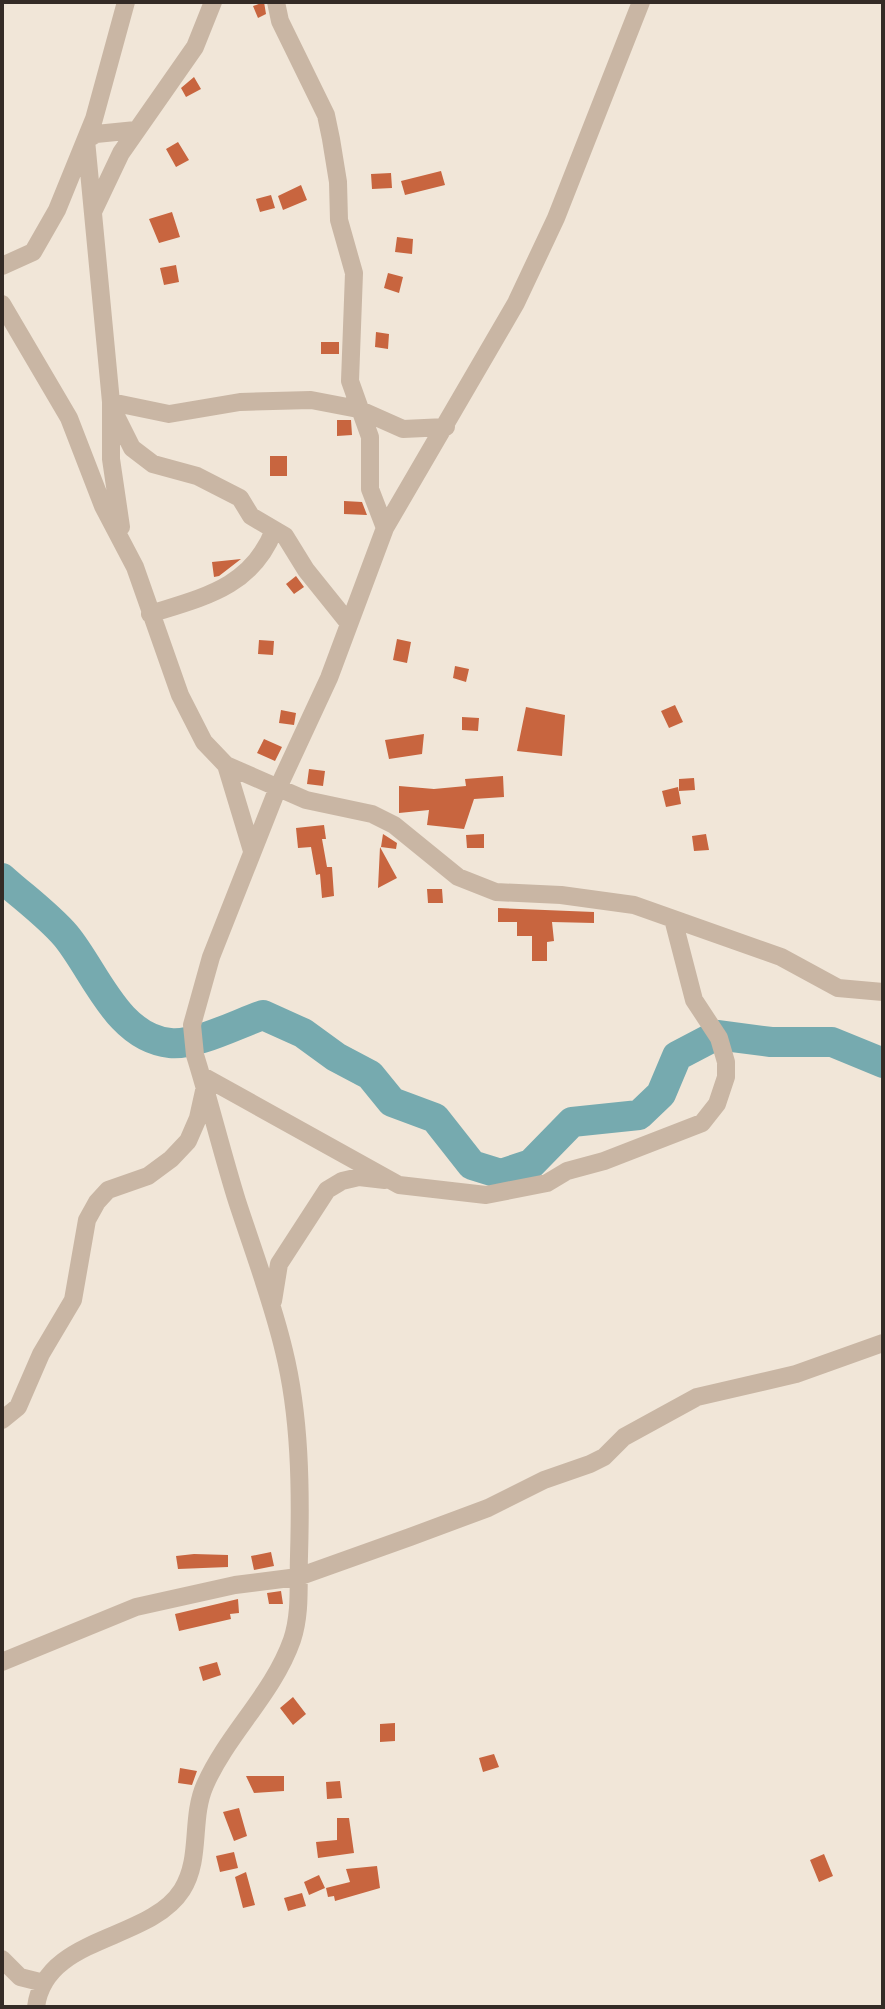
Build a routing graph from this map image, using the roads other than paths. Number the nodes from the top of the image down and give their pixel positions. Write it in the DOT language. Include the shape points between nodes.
graph roads {
  1 [pos="126,2"];
  2 [pos="213,2"];
  3 [pos="276,2"];
  4 [pos="641,2"];
  5 [pos="136,130"];
  6 [pos="86,140"];
  7 [pos="93,212"];
  8 [pos="2,266"];
  9 [pos="2,304"];
  10 [pos="111,402"];
  11 [pos="358,409"];
  12 [pos="446,427"];
  13 [pos="385,528"];
  14 [pos="274,530"];
  15 [pos="126,549"];
  16 [pos="150,614"];
  17 [pos="347,621"];
  18 [pos="226,765"];
  19 [pos="277,790"];
  20 [pos="252,851"];
  21 [pos="673,919"];
  22 [pos="883,992"];
  23 [pos="203,1081"];
  24 [pos="393,1181"];
  25 [pos="272,1308"];
  26 [pos="883,1343"];
  27 [pos="2,1420"];
  28 [pos="298,1577"];
  29 [pos="2,1662"];
  30 [pos="2,1959"];
  31 [pos="44,1983"];
  32 [pos="36,2007"];
  1 -- 6 [label="street"];
  2 -- 5 [label="street" via="195,47"];
  3 -- 11 [label="street" via="284,30 326,115 331,139 339,220 354,273 355,334 349,368"];
  4 -- 12 [label="street" via="550,232 511,314"];
  5 -- 6 [label="street"];
  5 -- 7 [label="street"];
  6 -- 7 [label="street"];
  6 -- 8 [label="street" via="43,239 33,252"];
  7 -- 10 [label="street"];
  9 -- 15 [label="street" via="69,418"];
  10 -- 11 [label="street" via="169,414 276,400 333,402"];
  10 -- 14 [label="street" via="132,448 165,469 197,476 240,498 251,516"];
  10 -- 15 [label="street" via="111,459"];
  11 -- 12 [label="street" via="403,429"];
  11 -- 13 [label="street" via="372,449 373,503"];
  12 -- 13 [label="street"];
  13 -- 17 [label="street"];
  14 -- 16 [label="street" via="265,554 245,576 204,597"];
  14 -- 17 [label="street" via="285,536"];
  15 -- 16 [label="street"];
  16 -- 18 [label="street" via="195,727"];
  17 -- 19 [label="street" via="329,678"];
  18 -- 19 [label="street"];
  18 -- 20 [label="street"];
  19 -- 20 [label="street"];
  19 -- 21 [label="street" via="372,814 394,825 458,877 496,892 601,899"];
  20 -- 23 [label="street" via="211,957 192,1025"];
  21 -- 22 [label="street" via="781,957 838,988"];
  21 -- 24 [label="street" via="694,1000 719,1038 726,1062 717,1104 702,1123 518,1190 486,1195"];
  23 -- 24 [label="street"];
  23 -- 25 [label="street"];
  23 -- 27 [label="street" via="198,1118 188,1141 148,1176 108,1190 97,1202 87,1220 73,1300 18,1407"];
  24 -- 25 [label="street" via="359,1177 327,1190 279,1264"];
  25 -- 28 [label="street" via="294,1410"];
  26 -- 28 [label="street" via="796,1374 697,1397 624,1437 590,1464 488,1508"];
  28 -- 29 [label="street" via="136,1607"];
  28 -- 31 [label="street" via="293,1638 278,1674 204,1787 193,1864 181,1892 154,1915 61,1964"];
  30 -- 31 [label="street" via="20,1977"];
  31 -- 32 [label="street"];
}
